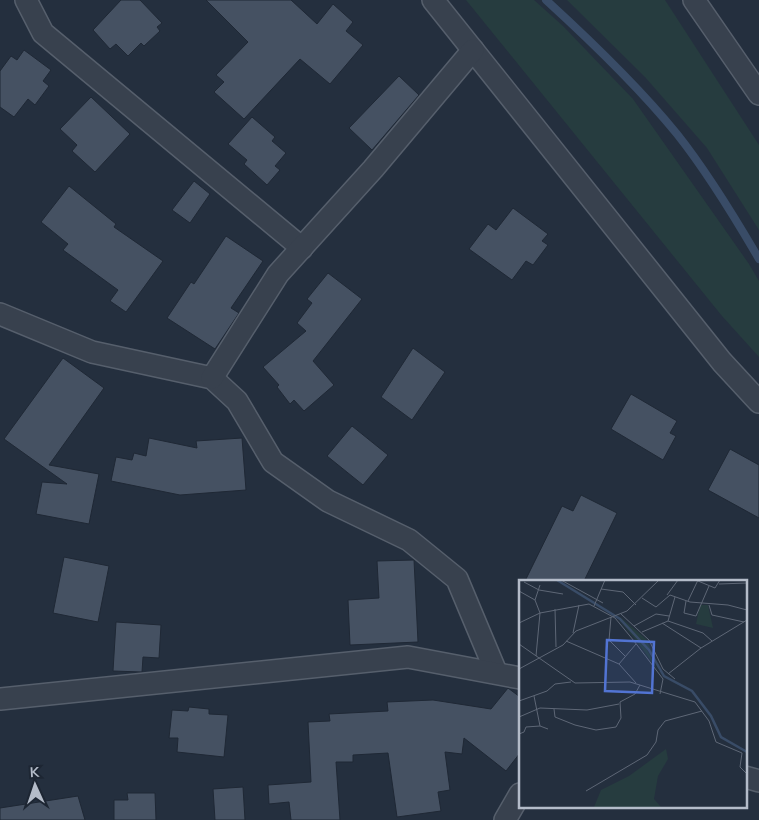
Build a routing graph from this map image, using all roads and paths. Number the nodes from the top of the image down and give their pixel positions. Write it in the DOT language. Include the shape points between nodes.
graph roads {
  1 [pos="26,0"];
  2 [pos="433,0"];
  3 [pos="694,0"];
  4 [pos="473,50"];
  5 [pos="759,94"];
  6 [pos="302,248"];
  7 [pos="0,314"];
  8 [pos="212,378"];
  9 [pos="759,402"];
  10 [pos="496,672"];
  11 [pos="519,678"];
  12 [pos="0,699"];
  13 [pos="746,777"];
  14 [pos="759,782"];
  15 [pos="519,796"];
  16 [pos="506,820"];
  1 -- 6 [label="street" via="42,34"];
  2 -- 4 [label="street"];
  3 -- 5 [label="street"];
  4 -- 6 [label="street"];
  4 -- 9 [label="street" via="722,362"];
  6 -- 8 [label="street" via="278,274"];
  7 -- 8 [label="street" via="92,352"];
  8 -- 10 [label="street" via="237,401 273,462 328,501 409,540 457,579"];
  10 -- 11 [label="street"];
  10 -- 12 [label="street" via="408,657"];
  13 -- 14 [label="street"];
  15 -- 16 [label="street"];
}
